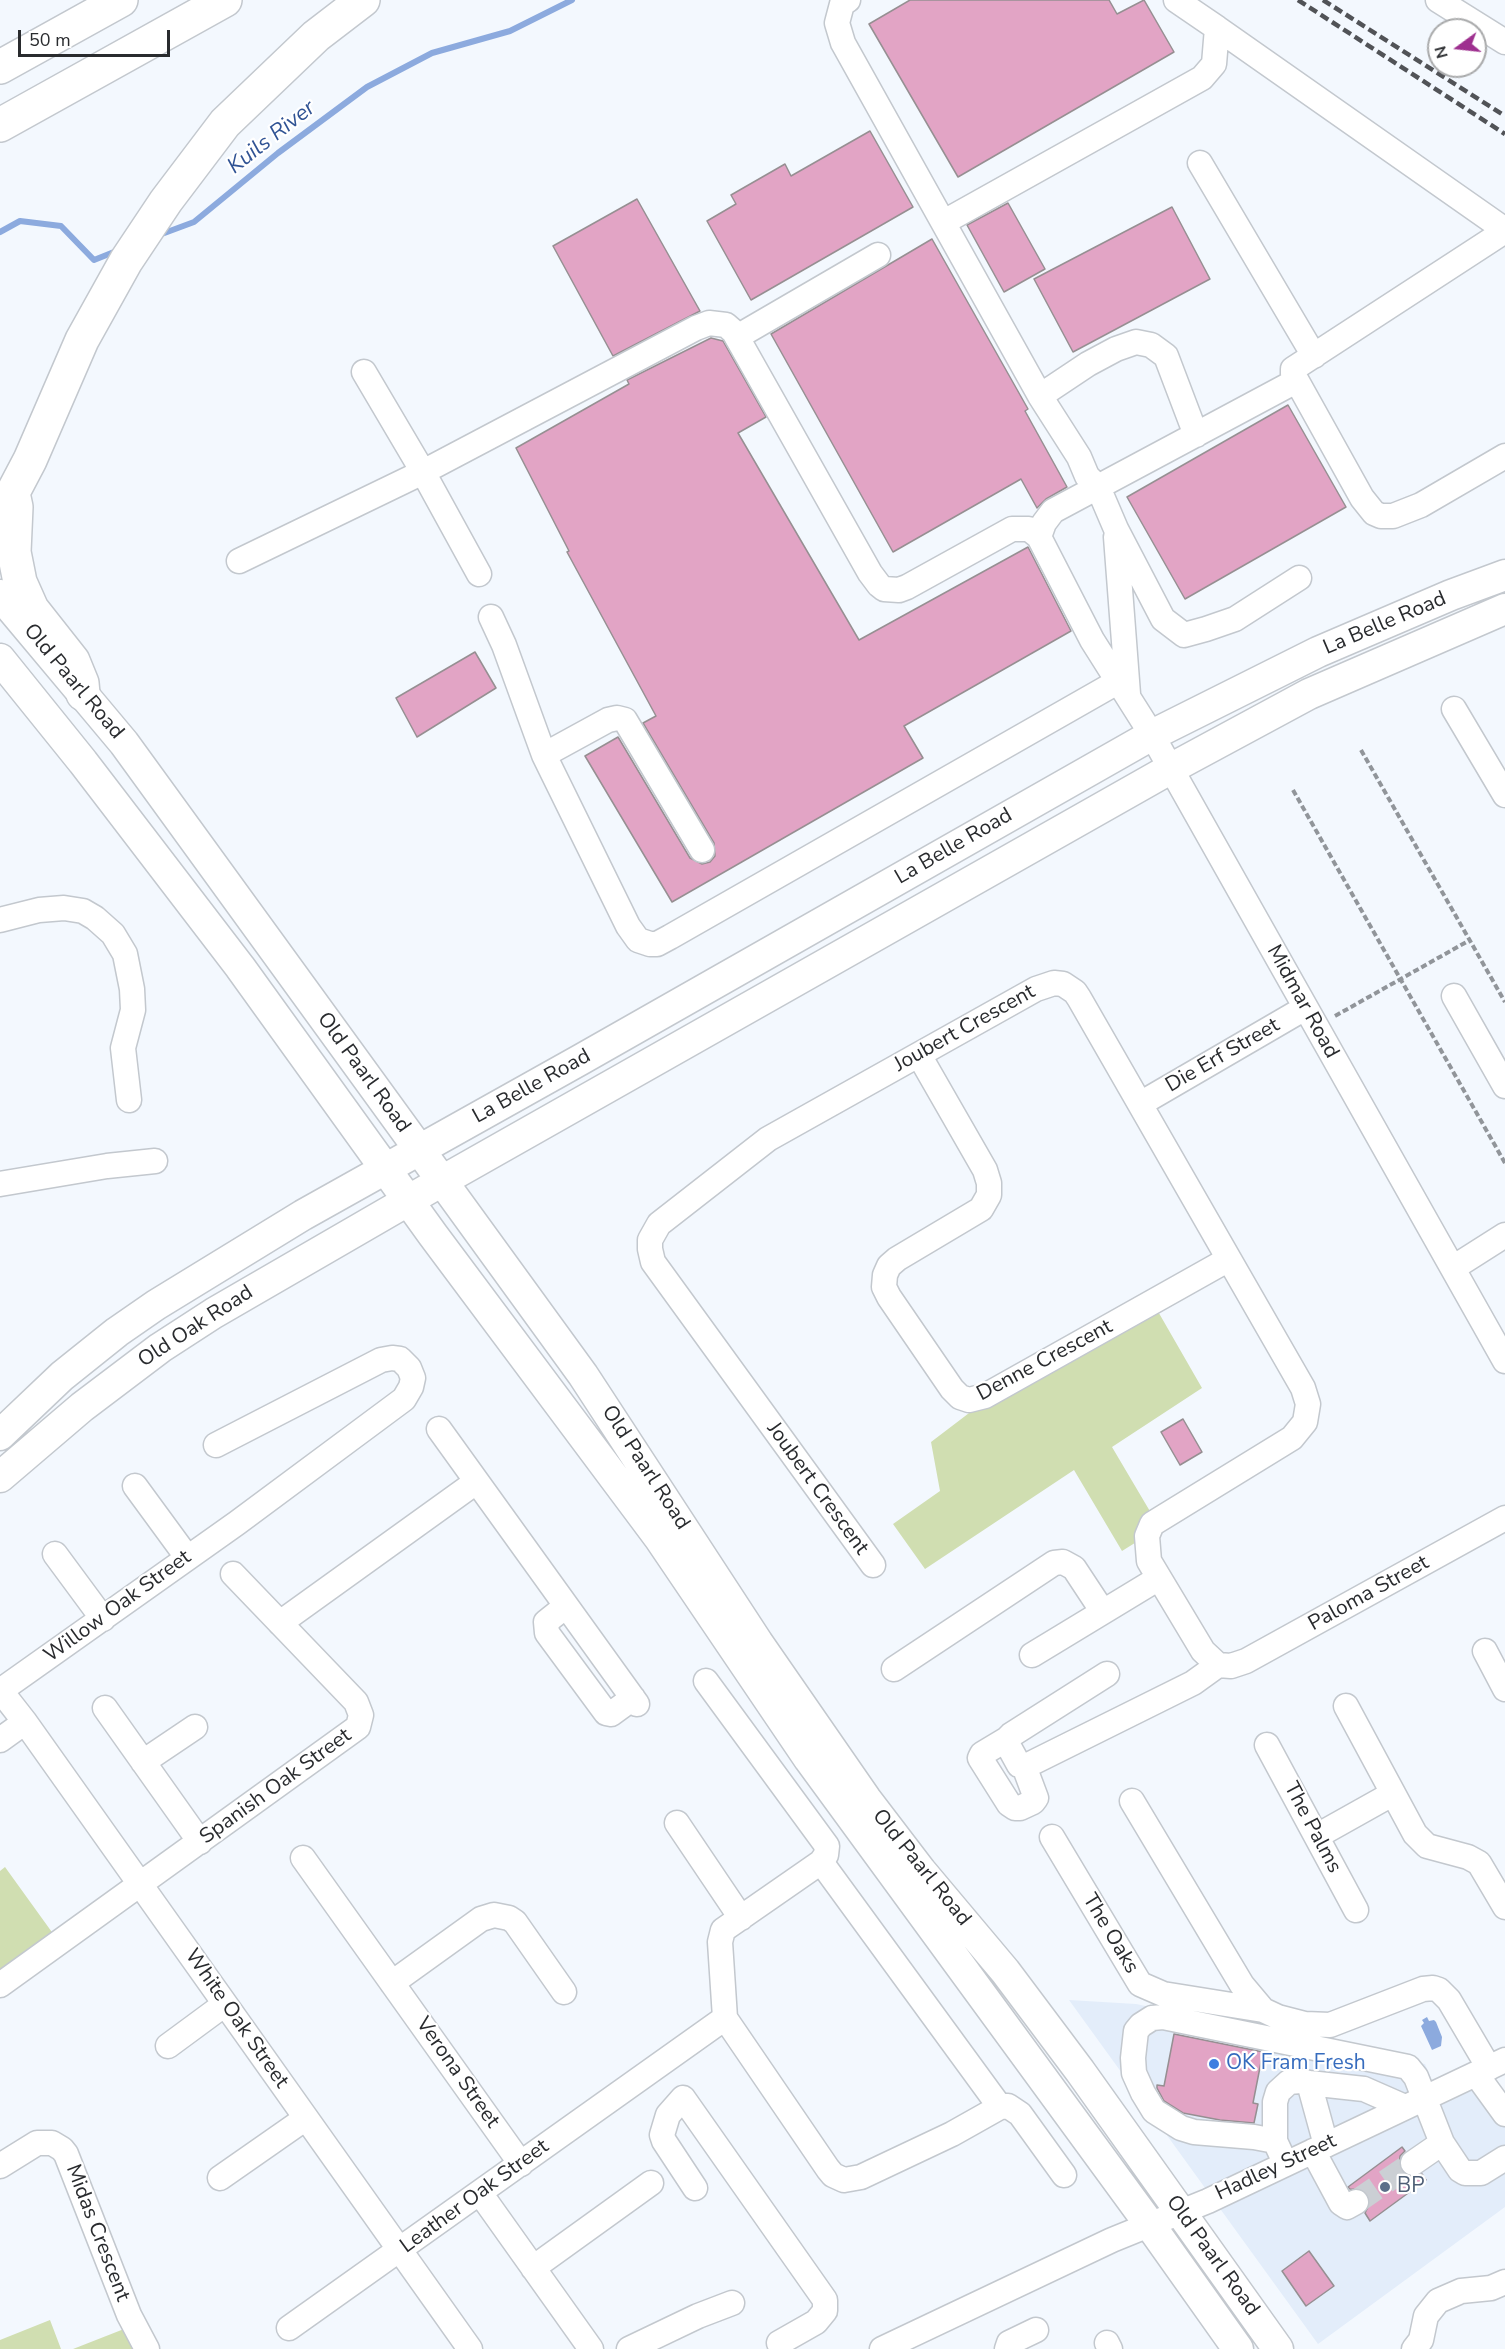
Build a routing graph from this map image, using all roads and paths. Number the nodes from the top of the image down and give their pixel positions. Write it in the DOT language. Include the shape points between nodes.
graph roads {
  1 [pos="121,0"];
  2 [pos="225,0"];
  3 [pos="363,0"];
  4 [pos="848,0"];
  5 [pos="1176,0"];
  6 [pos="1438,0"];
  7 [pos="1217,28"];
  8 [pos="1505,42"];
  9 [pos="0,67"];
  10 [pos="0,125"];
  11 [pos="1200,163"];
  12 [pos="944,222"];
  13 [pos="1505,231"];
  14 [pos="878,255"];
  15 [pos="737,337"];
  16 [pos="1314,356"];
  17 [pos="364,372"];
  18 [pos="1296,381"];
  19 [pos="1040,396"];
  20 [pos="1196,435"];
  21 [pos="1505,456"];
  22 [pos="423,471"];
  23 [pos="1098,487"];
  24 [pos="7,505"];
  25 [pos="1116,529"];
  26 [pos="1039,537"];
  27 [pos="239,561"];
  28 [pos="479,574"];
  29 [pos="1505,575"];
  30 [pos="1299,578"];
  31 [pos="0,595"];
  32 [pos="1505,609"];
  33 [pos="491,617"];
  34 [pos="0,659"];
  35 [pos="1124,689"];
  36 [pos="83,694"];
  37 [pos="1309,694"];
  38 [pos="1454,709"];
  39 [pos="1152,735"];
  40 [pos="1361,750"];
  41 [pos="544,755"];
  42 [pos="1170,769"];
  43 [pos="1293,790"];
  44 [pos="1505,795"];
  45 [pos="1006,818"];
  46 [pos="702,850"];
  47 [pos="0,920"];
  48 [pos="1470,940"];
  49 [pos="1401,979"];
  50 [pos="1454,996"];
  51 [pos="1505,1002"];
  52 [pos="1310,1018"];
  53 [pos="919,1054"];
  54 [pos="1505,1086"];
  55 [pos="129,1100"];
  56 [pos="1140,1104"];
  57 [pos="418,1149"];
  58 [pos="155,1161"];
  59 [pos="1505,1163"];
  60 [pos="385,1168"];
  61 [pos="441,1181"];
  62 [pos="0,1184"];
  63 [pos="408,1200"];
  64 [pos="1505,1235"];
  65 [pos="1229,1259"];
  66 [pos="1453,1268"];
  67 [pos="1505,1361"];
  68 [pos="439,1429"];
  69 [pos="0,1435"];
  70 [pos="216,1445"];
  71 [pos="0,1478"];
  72 [pos="476,1482"];
  73 [pos="135,1486"];
  74 [pos="1505,1518"];
  75 [pos="55,1554"];
  76 [pos="187,1557"];
  77 [pos="873,1565"];
  78 [pos="233,1574"];
  79 [pos="1159,1578"];
  80 [pos="1103,1612"];
  81 [pos="103,1619"];
  82 [pos="280,1623"];
  83 [pos="1485,1651"];
  84 [pos="1032,1655"];
  85 [pos="1224,1666"];
  86 [pos="894,1669"];
  87 [pos="1107,1674"];
  88 [pos="706,1681"];
  89 [pos="1505,1689"];
  90 [pos="0,1691"];
  91 [pos="635,1701"];
  92 [pos="1346,1707"];
  93 [pos="105,1708"];
  94 [pos="25,1722"];
  95 [pos="195,1726"];
  96 [pos="1007,1739"];
  97 [pos="0,1740"];
  98 [pos="1267,1745"];
  99 [pos="143,1762"];
  100 [pos="1023,1766"];
  101 [pos="1392,1794"];
  102 [pos="1132,1801"];
  103 [pos="676,1823"];
  104 [pos="1317,1836"];
  105 [pos="1052,1837"];
  106 [pos="200,1842"];
  107 [pos="303,1858"];
  108 [pos="821,1862"];
  109 [pos="140,1885"];
  110 [pos="1505,1907"];
  111 [pos="1356,1910"];
  112 [pos="741,1918"];
  113 [pos="392,1983"];
  114 [pos="0,1985"];
  115 [pos="564,1992"];
  116 [pos="225,2004"];
  117 [pos="1263,2010"];
  118 [pos="725,2018"];
  119 [pos="168,2046"];
  120 [pos="660,2065"];
  121 [pos="1490,2067"];
  122 [pos="1309,2083"];
  123 [pos="683,2098"];
  124 [pos="1414,2103"];
  125 [pos="1000,2107"];
  126 [pos="1505,2114"];
  127 [pos="306,2118"];
  128 [pos="1275,2141"];
  129 [pos="1442,2143"];
  130 [pos="1320,2148"];
  131 [pos="1505,2158"];
  132 [pos="1413,2163"];
  133 [pos="521,2164"];
  134 [pos="1286,2164"];
  135 [pos="0,2166"];
  136 [pos="1064,2175"];
  137 [pos="220,2178"];
  138 [pos="651,2183"];
  139 [pos="695,2188"];
  140 [pos="480,2193"];
  141 [pos="1356,2202"];
  142 [pos="1179,2212"];
  143 [pos="1150,2225"];
  144 [pos="400,2250"];
  145 [pos="533,2268"];
  146 [pos="1505,2282"];
  147 [pos="732,2303"];
  148 [pos="289,2328"];
  149 [pos="1036,2330"];
  150 [pos="779,2343"];
  151 [pos="147,2349"];
  152 [pos="470,2349"];
  153 [pos="591,2349"];
  154 [pos="629,2349"];
  155 [pos="882,2349"];
  156 [pos="1007,2349"];
  157 [pos="1238,2349"];
  158 [pos="1278,2349"];
  159 [pos="1414,2349"];
  1 -- 9 [label="highway"];
  2 -- 10 [label="highway"];
  3 -- 24 [label="highway" via="316,36 225,123 166,201 126,261 82,340"];
  4 -- 12 [label="street" via="842,4 837,23 843,43"];
  5 -- 7 [label="street"];
  6 -- 8 [label="street"];
  7 -- 12 [label="street" via="1214,64 1202,78"];
  7 -- 13 [label="street"];
  11 -- 16 [label="street"];
  12 -- 19 [label="street"];
  13 -- 16 [label="street"];
  14 -- 15 [label="street"];
  15 -- 22 [label="street" via="726,325 703,325"];
  15 -- 26 [label="street" via="870,573 884,589 907,587 1012,530 1029,529"];
  16 -- 18 [label="street" via="1293,369"];
  17 -- 22 [label="street"];
  18 -- 20 [label="street"];
  18 -- 21 [label="street" via="1362,498 1381,516 1393,516 1421,505"];
  19 -- 20 [label="street" via="1116,349 1136,342 1151,345 1166,356"];
  19 -- 23 [label="street" via="1087,476"];
  20 -- 23 [label="street"];
  22 -- 27 [label="street"];
  22 -- 28 [label="street"];
  23 -- 25 [label="street"];
  23 -- 26 [label="street" via="1053,512"];
  24 -- 36 [label="highway" via="16,507 14,552 20,582 32,609 73,660"];
  25 -- 30 [label="street" via="1163,619 1184,635 1235,619"];
  25 -- 35 [label="street"];
  26 -- 35 [label="street, Midmar Road" via="1092,640"];
  29 -- 39 [label="main road, La Belle Road" via="1318,652"];
  31 -- 36 [label="main road, Old Paarl Road"];
  32 -- 37 [label="main road, La Belle Road"];
  33 -- 41 [label="street"];
  34 -- 60 [label="main road, Old Paarl Road" via="240,967"];
  35 -- 39 [label="street, Midmar Road"];
  35 -- 41 [label="street" via="657,944 638,940 628,926"];
  36 -- 57 [label="main road, Old Paarl Road" via="124,743"];
  37 -- 39 [label="main road" via="1267,700 1188,737"];
  37 -- 42 [label="main road, La Belle Road"];
  38 -- 44 [label="street"];
  39 -- 42 [label="street, Midmar Road"];
  39 -- 45 [label="main road, La Belle Road"];
  40 -- 48 [label="path"];
  41 -- 46 [label="street" via="608,720 625,720"];
  42 -- 45 [label="main road" via="1137,764 1076,798"];
  42 -- 52 [label="street, Midmar Road"];
  42 -- 61 [label="main road, La Belle Road"];
  43 -- 49 [label="path"];
  45 -- 57 [label="main road, La Belle Road"];
  47 -- 55 [label="street" via="64,908 83,911 113,934 125,954 132,989 133,1010 123,1048"];
  48 -- 49 [label="path"];
  48 -- 51 [label="path"];
  49 -- 52 [label="path"];
  49 -- 59 [label="path"];
  50 -- 54 [label="street"];
  52 -- 56 [label="street, Die Erf Street"];
  52 -- 66 [label="street, Midmar Road"];
  53 -- 56 [label="street, Joubert Crescent" via="1036,989 1063,984 1079,998"];
  53 -- 65 [label="street, Denne Crescent" via="985,1170 989,1195 981,1209 889,1266 884,1287 960,1397 969,1400 986,1396"];
  53 -- 77 [label="street, Joubert Crescent" via="768,1139 659,1224 650,1240 653,1262"];
  56 -- 65 [label="street, Joubert Crescent"];
  57 -- 60 [label="main road, La Belle Road"];
  57 -- 61 [label="main road, Old Paarl Road"];
  58 -- 62 [label="street"];
  60 -- 63 [label="main road, Old Paarl Road"];
  60 -- 69 [label="main road, Old Oak Road" via="146,1311 62,1376"];
  61 -- 63 [label="main road, La Belle Road"];
  61 -- 142 [label="main road, Old Paarl Road" via="583,1375 866,1800 1026,1998"];
  63 -- 71 [label="main road, Old Oak Road" via="160,1348 82,1407"];
  63 -- 143 [label="main road, Old Paarl Road" via="660,1539 809,1759"];
  64 -- 66 [label="street"];
  65 -- 79 [label="street, Joubert Crescent" via="1303,1389 1308,1404 1305,1422 1292,1438 1152,1524 1147,1536 1149,1561"];
  66 -- 67 [label="street, Midmar Road"];
  68 -- 72 [label="street"];
  70 -- 76 [label="street, Willow Oak Street" via="381,1360 400,1359 410,1368 413,1378 404,1399"];
  72 -- 82 [label="street"];
  72 -- 91 [label="street"];
  73 -- 76 [label="street"];
  74 -- 85 [label="street, Paloma Street" via="1254,1658"];
  75 -- 81 [label="street"];
  76 -- 81 [label="street, Willow Oak Street"];
  78 -- 82 [label="street, Spanish Oak Street"];
  79 -- 80 [label="street"];
  79 -- 85 [label="street" via="1197,1643"];
  80 -- 84 [label="street"];
  80 -- 86 [label="street" via="1074,1568 1063,1562 1053,1563"];
  81 -- 90 [label="street, Willow Oak Street"];
  82 -- 106 [label="street, Spanish Oak Street" via="356,1702 360,1722 354,1732"];
  83 -- 89 [label="street"];
  85 -- 100 [label="street, Paloma Street"];
  87 -- 96 [label="street"];
  88 -- 108 [label="street" via="827,1846"];
  90 -- 94 [label="street, White Oak Street"];
  92 -- 101 [label="street"];
  93 -- 99 [label="street"];
  94 -- 97 [label="street"];
  94 -- 109 [label="street, White Oak Street"];
  95 -- 99 [label="street"];
  96 -- 100 [label="street"];
  96 -- 100 [label="street" via="980,1758 1015,1808 1034,1802 1035,1798"];
  98 -- 104 [label="street, The Palms"];
  99 -- 106 [label="street"];
  101 -- 104 [label="street"];
  101 -- 110 [label="street" via="1415,1834 1427,1846 1479,1863"];
  102 -- 117 [label="street, The Oaks" via="1242,1985"];
  103 -- 112 [label="street"];
  104 -- 111 [label="street, The Palms"];
  105 -- 117 [label="street, The Oaks" via="1140,1984 1163,1994"];
  106 -- 109 [label="street, Spanish Oak Street"];
  107 -- 113 [label="street, Verona Street"];
  108 -- 112 [label="street"];
  108 -- 125 [label="street"];
  109 -- 114 [label="street, Spanish Oak Street"];
  109 -- 116 [label="street, White Oak Street"];
  112 -- 118 [label="street" via="723,1930 720,1938"];
  113 -- 115 [label="street" via="481,1919 494,1915 515,1922"];
  113 -- 133 [label="street, Verona Street"];
  116 -- 119 [label="street"];
  116 -- 127 [label="street, White Oak Street"];
  117 -- 121 [label="street, The Oaks" via="1305,2024 1330,2025 1433,1988 1449,2000"];
  118 -- 120 [label="street, Leather Oak Street"];
  118 -- 125 [label="street" via="832,2175 844,2180 861,2177"];
  120 -- 123 [label="street"];
  120 -- 133 [label="street, Leather Oak Street"];
  121 -- 124 [label="street, Hadley Street"];
  121 -- 126 [label="street"];
  122 -- 124 [label="street" via="1364,2089"];
  122 -- 128 [label="street" via="1289,2082 1278,2092"];
  122 -- 130 [label="street"];
  123 -- 139 [label="street" via="668,2115 662,2135"];
  123 -- 150 [label="street" via="825,2300 825,2311 816,2322"];
  124 -- 128 [label="street" via="1416,2077 1402,2065 1163,2017 1141,2025 1133,2058 1134,2073 1154,2111 1194,2132"];
  124 -- 129 [label="street"];
  124 -- 130 [label="street, Hadley Street"];
  125 -- 136 [label="street" via="1008,2106 1020,2114"];
  127 -- 137 [label="street"];
  127 -- 144 [label="street, White Oak Street"];
  128 -- 134 [label="street"];
  129 -- 131 [label="street" via="1465,2173 1481,2173"];
  129 -- 132 [label="street"];
  130 -- 134 [label="street, Hadley Street"];
  130 -- 141 [label="street" via="1341,2203 1347,2206"];
  133 -- 140 [label="street, Leather Oak Street"];
  134 -- 142 [label="street, Hadley Street"];
  135 -- 151 [label="street, Midas Crescent" via="40,2142 62,2149 129,2315"];
  138 -- 145 [label="street"];
  140 -- 144 [label="street, Leather Oak Street"];
  140 -- 145 [label="street"];
  142 -- 143 [label="street, Hadley Street"];
  142 -- 158 [label="main road, Old Paarl Road"];
  143 -- 155 [label="street, Hadley Street"];
  143 -- 157 [label="main road, Old Paarl Road"];
  144 -- 148 [label="street, Leather Oak Street"];
  144 -- 152 [label="street, White Oak Street"];
  145 -- 153 [label="street"];
  146 -- 159 [label="street" via="1491,2289 1461,2291 1438,2301 1426,2316 1421,2340"];
  147 -- 154 [label="street"];
  149 -- 156 [label="street" via="1009,2343"];
}
